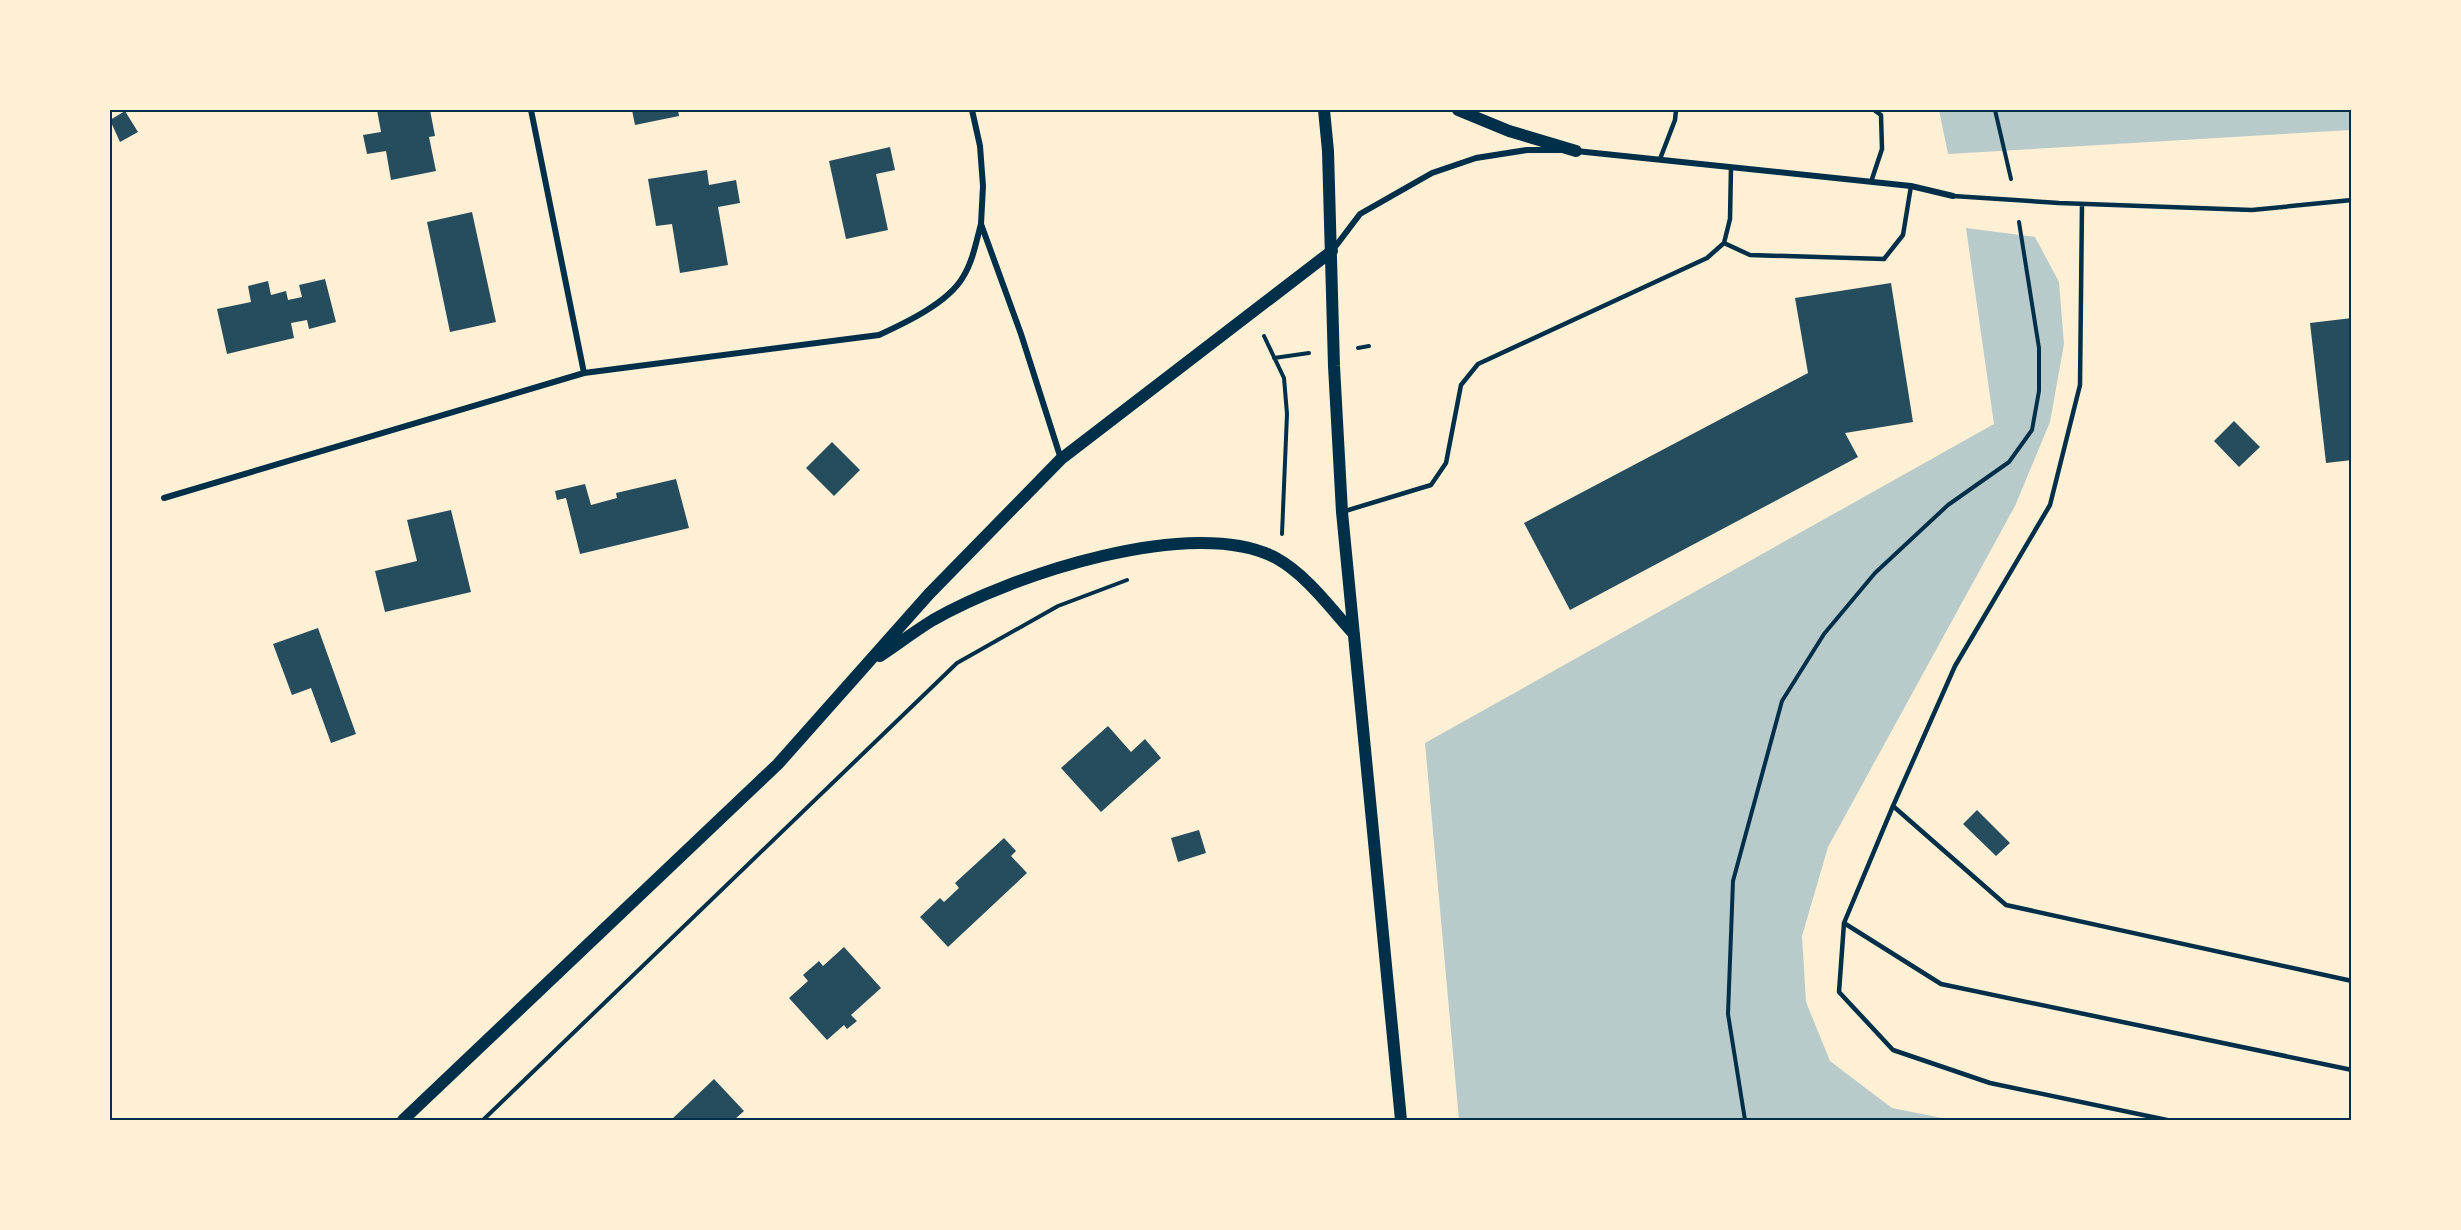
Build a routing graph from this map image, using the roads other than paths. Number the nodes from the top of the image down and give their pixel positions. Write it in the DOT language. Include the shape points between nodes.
graph roads {
  1 [pos="531,110"];
  2 [pos="972,110"];
  3 [pos="1324,110"];
  4 [pos="1458,110"];
  5 [pos="1676,110"];
  6 [pos="1874,110"];
  7 [pos="1880,112"];
  8 [pos="1576,151"];
  9 [pos="1660,159"];
  10 [pos="1731,167"];
  11 [pos="1871,182"];
  12 [pos="1911,186"];
  13 [pos="1953,196"];
  14 [pos="2352,200"];
  15 [pos="2082,204"];
  16 [pos="981,224"];
  17 [pos="1724,243"];
  18 [pos="1332,251"];
  19 [pos="584,373"];
  20 [pos="1061,459"];
  21 [pos="164,498"];
  22 [pos="1342,512"];
  23 [pos="1354,635"];
  24 [pos="864,666"];
  25 [pos="1893,806"];
  26 [pos="1844,923"];
  27 [pos="2352,981"];
  28 [pos="2352,1070"];
  29 [pos="403,1120"];
  30 [pos="1401,1120"];
  31 [pos="2167,1120"];
  1 -- 19 [label="street"];
  2 -- 16 [label="street" via="982,176"];
  3 -- 18 [label="main road"];
  4 -- 8 [label="main road" via="1509,131"];
  5 -- 9 [label="lane"];
  6 -- 7 [label="lane"];
  7 -- 11 [label="lane" via="1882,149"];
  8 -- 9 [label="street"];
  8 -- 18 [label="street" via="1527,150 1476,158 1432,173 1360,214"];
  9 -- 10 [label="street"];
  10 -- 11 [label="street"];
  10 -- 17 [label="lane" via="1730,219"];
  11 -- 12 [label="street"];
  12 -- 13 [label="street"];
  12 -- 17 [label="lane" via="1903,235 1884,260 1750,255"];
  13 -- 15 [label="lane"];
  14 -- 15 [label="lane" via="2252,210"];
  15 -- 25 [label="lane" via="2080,385 2050,505 1955,666"];
  16 -- 19 [label="street" via="962,279 910,321 879,335"];
  16 -- 20 [label="street"];
  17 -- 22 [label="lane" via="1707,258 1478,364 1461,385 1446,463 1431,485"];
  18 -- 20 [label="main road"];
  18 -- 22 [label="main road"];
  19 -- 21 [label="street"];
  20 -- 24 [label="main road"];
  22 -- 23 [label="main road"];
  23 -- 24 [label="main road" via="1303,579 1277,559 1243,545 1195,543 1138,549 1057,568 933,620"];
  23 -- 30 [label="main road"];
  24 -- 29 [label="main road" via="778,764"];
  25 -- 26 [label="lane"];
  25 -- 27 [label="lane" via="2006,904"];
  26 -- 28 [label="lane" via="1941,984"];
  26 -- 31 [label="lane" via="1839,992 1893,1050 1990,1083"];
}
